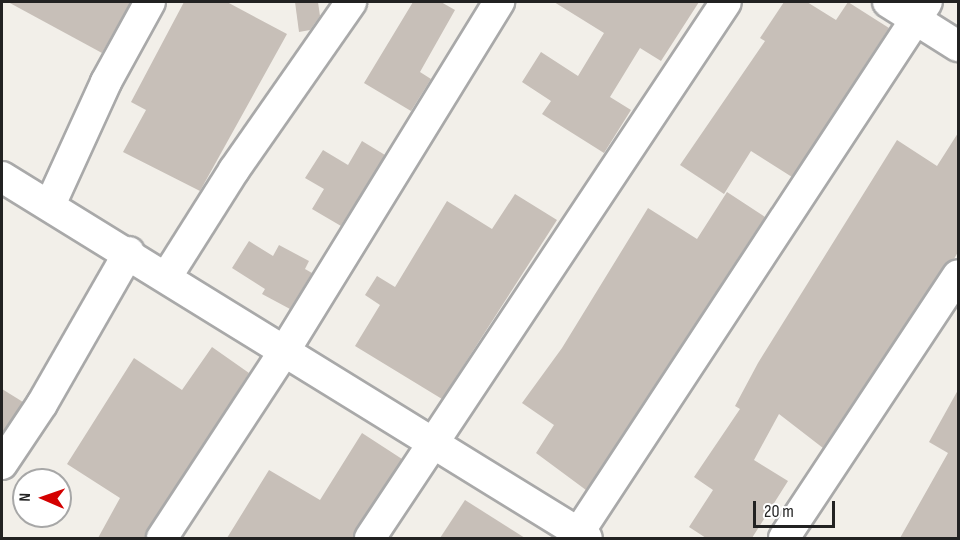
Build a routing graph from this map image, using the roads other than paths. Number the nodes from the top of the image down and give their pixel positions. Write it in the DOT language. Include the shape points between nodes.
graph roads {
  1 [pos="150,2"];
  2 [pos="351,2"];
  3 [pos="499,2"];
  4 [pos="726,2"];
  5 [pos="888,2"];
  6 [pos="921,9"];
  7 [pos="958,46"];
  8 [pos="2,177"];
  9 [pos="50,205"];
  10 [pos="129,252"];
  11 [pos="958,275"];
  12 [pos="167,276"];
  13 [pos="285,350"];
  14 [pos="431,446"];
  15 [pos="2,464"];
  16 [pos="580,537"];
  17 [pos="162,538"];
  18 [pos="370,538"];
  19 [pos="784,538"];
  1 -- 9 [label="street" via="106,82"];
  2 -- 12 [label="street" via="234,170"];
  3 -- 13 [label="street"];
  4 -- 14 [label="street"];
  5 -- 6 [label="street"];
  6 -- 7 [label="street"];
  6 -- 16 [label="street"];
  8 -- 9 [label="street"];
  9 -- 10 [label="street"];
  10 -- 12 [label="street"];
  10 -- 15 [label="street" via="42,404"];
  11 -- 19 [label="street"];
  12 -- 13 [label="street"];
  13 -- 14 [label="street"];
  13 -- 17 [label="street"];
  14 -- 16 [label="street"];
  14 -- 18 [label="street"];
}
